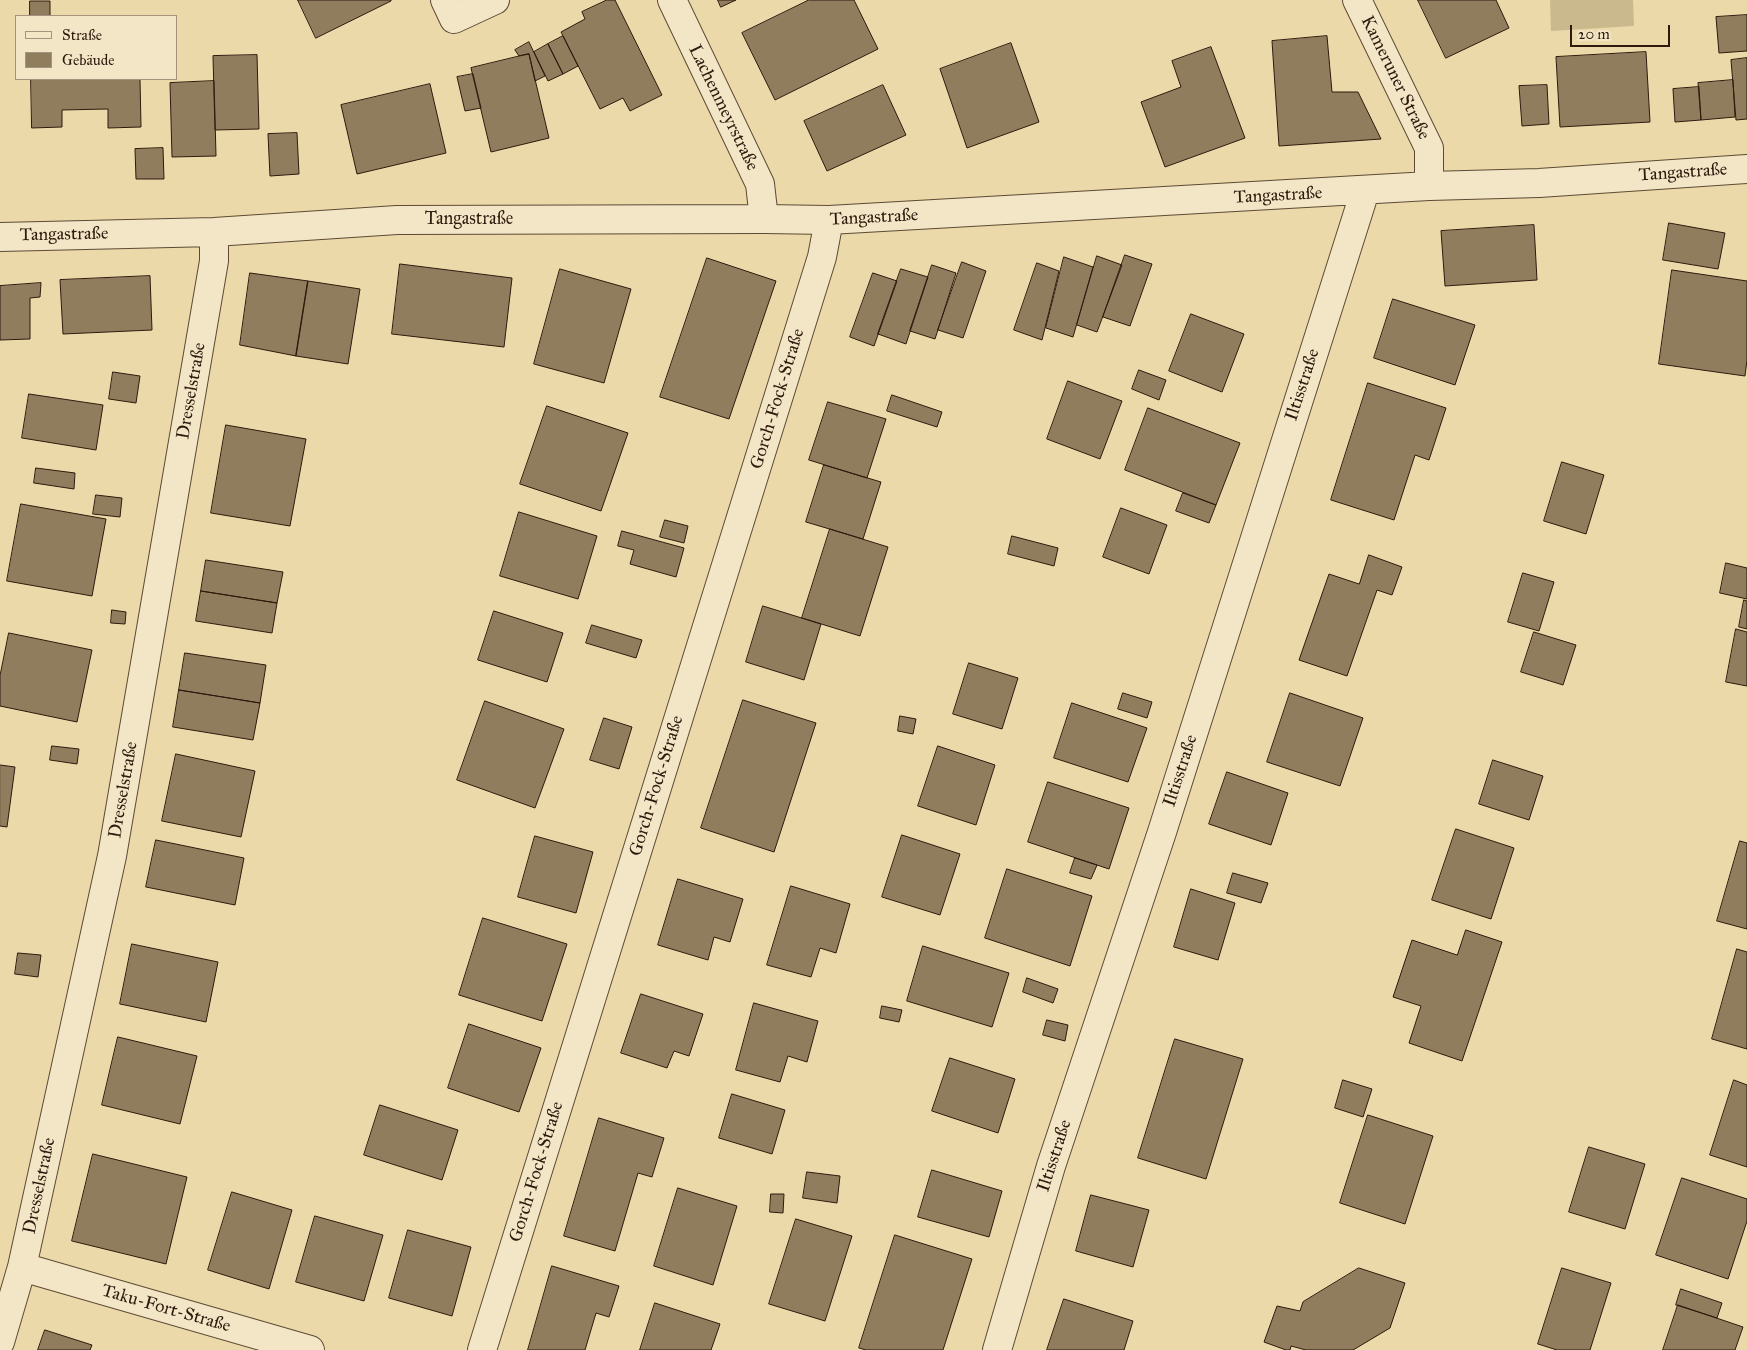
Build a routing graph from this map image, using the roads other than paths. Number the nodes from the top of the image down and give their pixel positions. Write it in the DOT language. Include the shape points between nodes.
graph roads {
  1 [pos="445,0"];
  2 [pos="496,0"];
  3 [pos="672,0"];
  4 [pos="1357,0"];
  5 [pos="1747,169"];
  6 [pos="1429,186"];
  7 [pos="1365,191"];
  8 [pos="764,219"];
  9 [pos="829,220"];
  10 [pos="214,232"];
  11 [pos="0,237"];
  12 [pos="22,1268"];
  13 [pos="0,1342"];
  14 [pos="310,1350"];
  15 [pos="482,1350"];
  16 [pos="997,1350"];
  1 -- 2 [label="street" via="454,20"];
  3 -- 8 [label="street, Lachenmeyrstraße" via="760,184"];
  4 -- 6 [label="street, Kameruner Straße" via="1429,148"];
  5 -- 6 [label="street, Tangastraße" via="1539,183"];
  6 -- 7 [label="street, Tangastraße"];
  7 -- 9 [label="street, Tangastraße"];
  7 -- 16 [label="street, Iltisstraße" via="1162,832 1051,1166"];
  8 -- 9 [label="street, Tangastraße"];
  8 -- 10 [label="street, Tangastraße" via="397,220"];
  9 -- 15 [label="street, Gorch-Fock-Straße" via="822,258"];
  10 -- 11 [label="street, Tangastraße"];
  10 -- 12 [label="street, Dresselstraße" via="214,261 112,856"];
  12 -- 13 [label="street, Dresselstraße"];
  12 -- 14 [label="street, Taku-Fort-Straße"];
}
